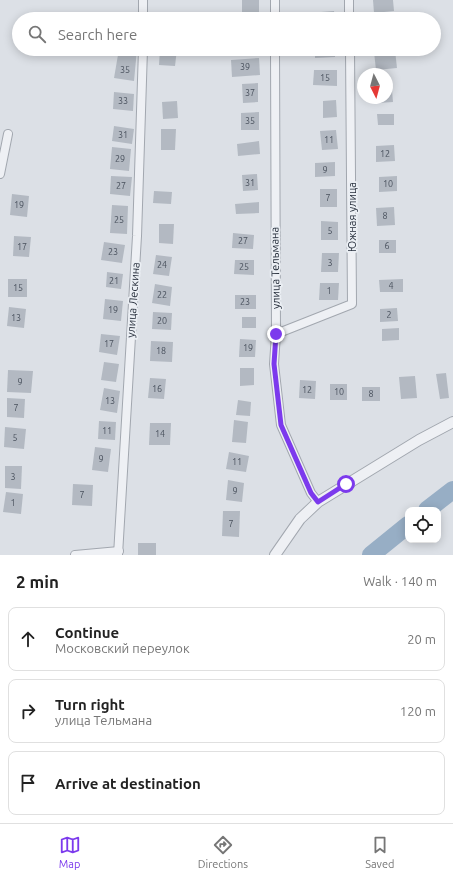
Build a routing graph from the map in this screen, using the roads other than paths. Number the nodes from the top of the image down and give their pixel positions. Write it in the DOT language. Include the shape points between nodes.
graph roads {
  1 [pos="143,0"];
  2 [pos="275,0"];
  3 [pos="349,0"];
  4 [pos="143,12"];
  5 [pos="275,12"];
  6 [pos="349,12"];
  7 [pos="143,56"];
  8 [pos="274,56"];
  9 [pos="350,56"];
  10 [pos="8,134"];
  11 [pos="0,174"];
  12 [pos="276,334"];
  13 [pos="453,422"];
  14 [pos="318,502"];
  15 [pos="118,553"];
  16 [pos="75,555"];
  17 [pos="275,555"];
  1 -- 4 [label="street"];
  2 -- 5 [label="street"];
  3 -- 6 [label="street"];
  7 -- 15 [label="street, улица Лескина" via="137,236"];
  8 -- 12 [label="street, улица Тельмана"];
  9 -- 12 [label="street, Южная улица" via="352,304"];
  10 -- 11 [label="street"];
  12 -- 14 [label="street, улица Тельмана" via="274,364 281,425 311,493"];
  13 -- 14 [label="street"];
  14 -- 17 [label="street" via="300,519"];
  15 -- 16 [label="street, улица Лескина"];
}
